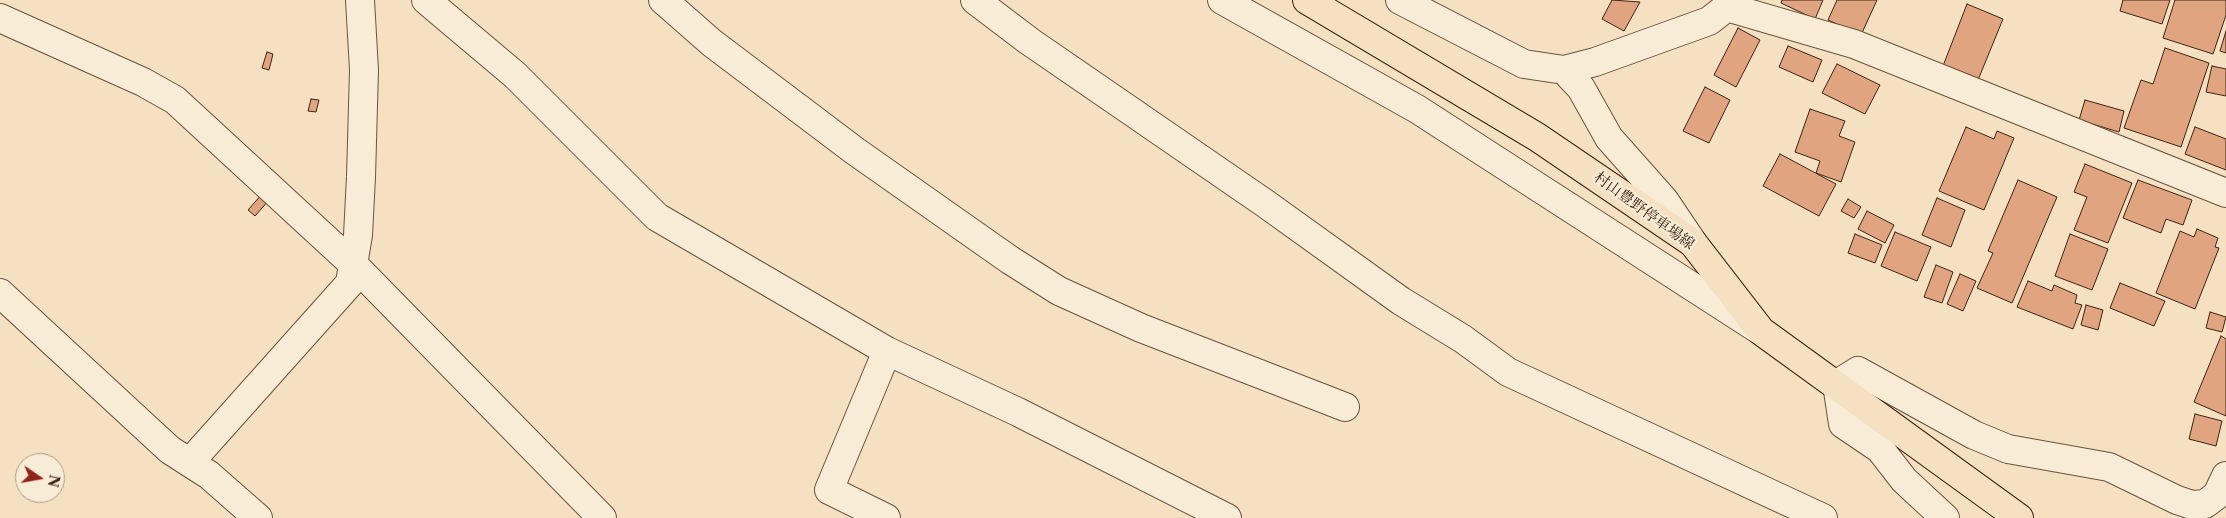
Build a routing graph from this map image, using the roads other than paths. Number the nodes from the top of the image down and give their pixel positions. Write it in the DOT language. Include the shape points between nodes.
graph roads {
  1 [pos="360,0"];
  2 [pos="426,0"];
  3 [pos="663,0"];
  4 [pos="975,0"];
  5 [pos="1222,0"];
  6 [pos="1307,0"];
  7 [pos="1400,0"];
  8 [pos="1727,3"];
  9 [pos="0,18"];
  10 [pos="1564,70"];
  11 [pos="2226,193"];
  12 [pos="1693,243"];
  13 [pos="353,264"];
  14 [pos="0,293"];
  15 [pos="1761,331"];
  16 [pos="887,351"];
  17 [pos="1837,384"];
  18 [pos="1345,407"];
  19 [pos="190,462"];
  20 [pos="2226,476"];
  21 [pos="258,518"];
  22 [pos="602,518"];
  23 [pos="886,518"];
  24 [pos="1227,518"];
  25 [pos="1823,518"];
  26 [pos="1945,518"];
  27 [pos="2019,518"];
  1 -- 13 [label="street" via="364,70 362,148 358,235"];
  2 -- 16 [label="street" via="514,75 657,217"];
  3 -- 18 [label="street" via="712,43 847,145 1059,291 1141,328"];
  4 -- 25 [label="street" via="1401,301 1508,372"];
  5 -- 15 [label="street" via="1417,109"];
  6 -- 12 [label="main road, 村山豊野停車場線" via="1538,137"];
  7 -- 10 [label="street" via="1524,64"];
  8 -- 10 [label="street" via="1709,21"];
  8 -- 11 [label="street" via="1854,44"];
  9 -- 13 [label="street" via="143,82 175,100"];
  10 -- 12 [label="street" via="1581,88 1609,138 1664,200"];
  12 -- 15 [label="main road, 村山豊野停車場線"];
  13 -- 19 [label="street" via="350,283"];
  13 -- 22 [label="street"];
  14 -- 19 [label="street" via="170,450"];
  15 -- 17 [label="main road, 村山豊野停車場線"];
  16 -- 23 [label="street" via="829,490"];
  16 -- 24 [label="street" via="1018,412"];
  17 -- 20 [label="street" via="1858,371 1991,442 2036,455 2109,467 2192,505 2206,504 2218,495"];
  17 -- 26 [label="street" via="1843,424 1880,449 1904,480"];
  17 -- 27 [label="main road, 村山豊野停車場線"];
  19 -- 21 [label="street"];
}
